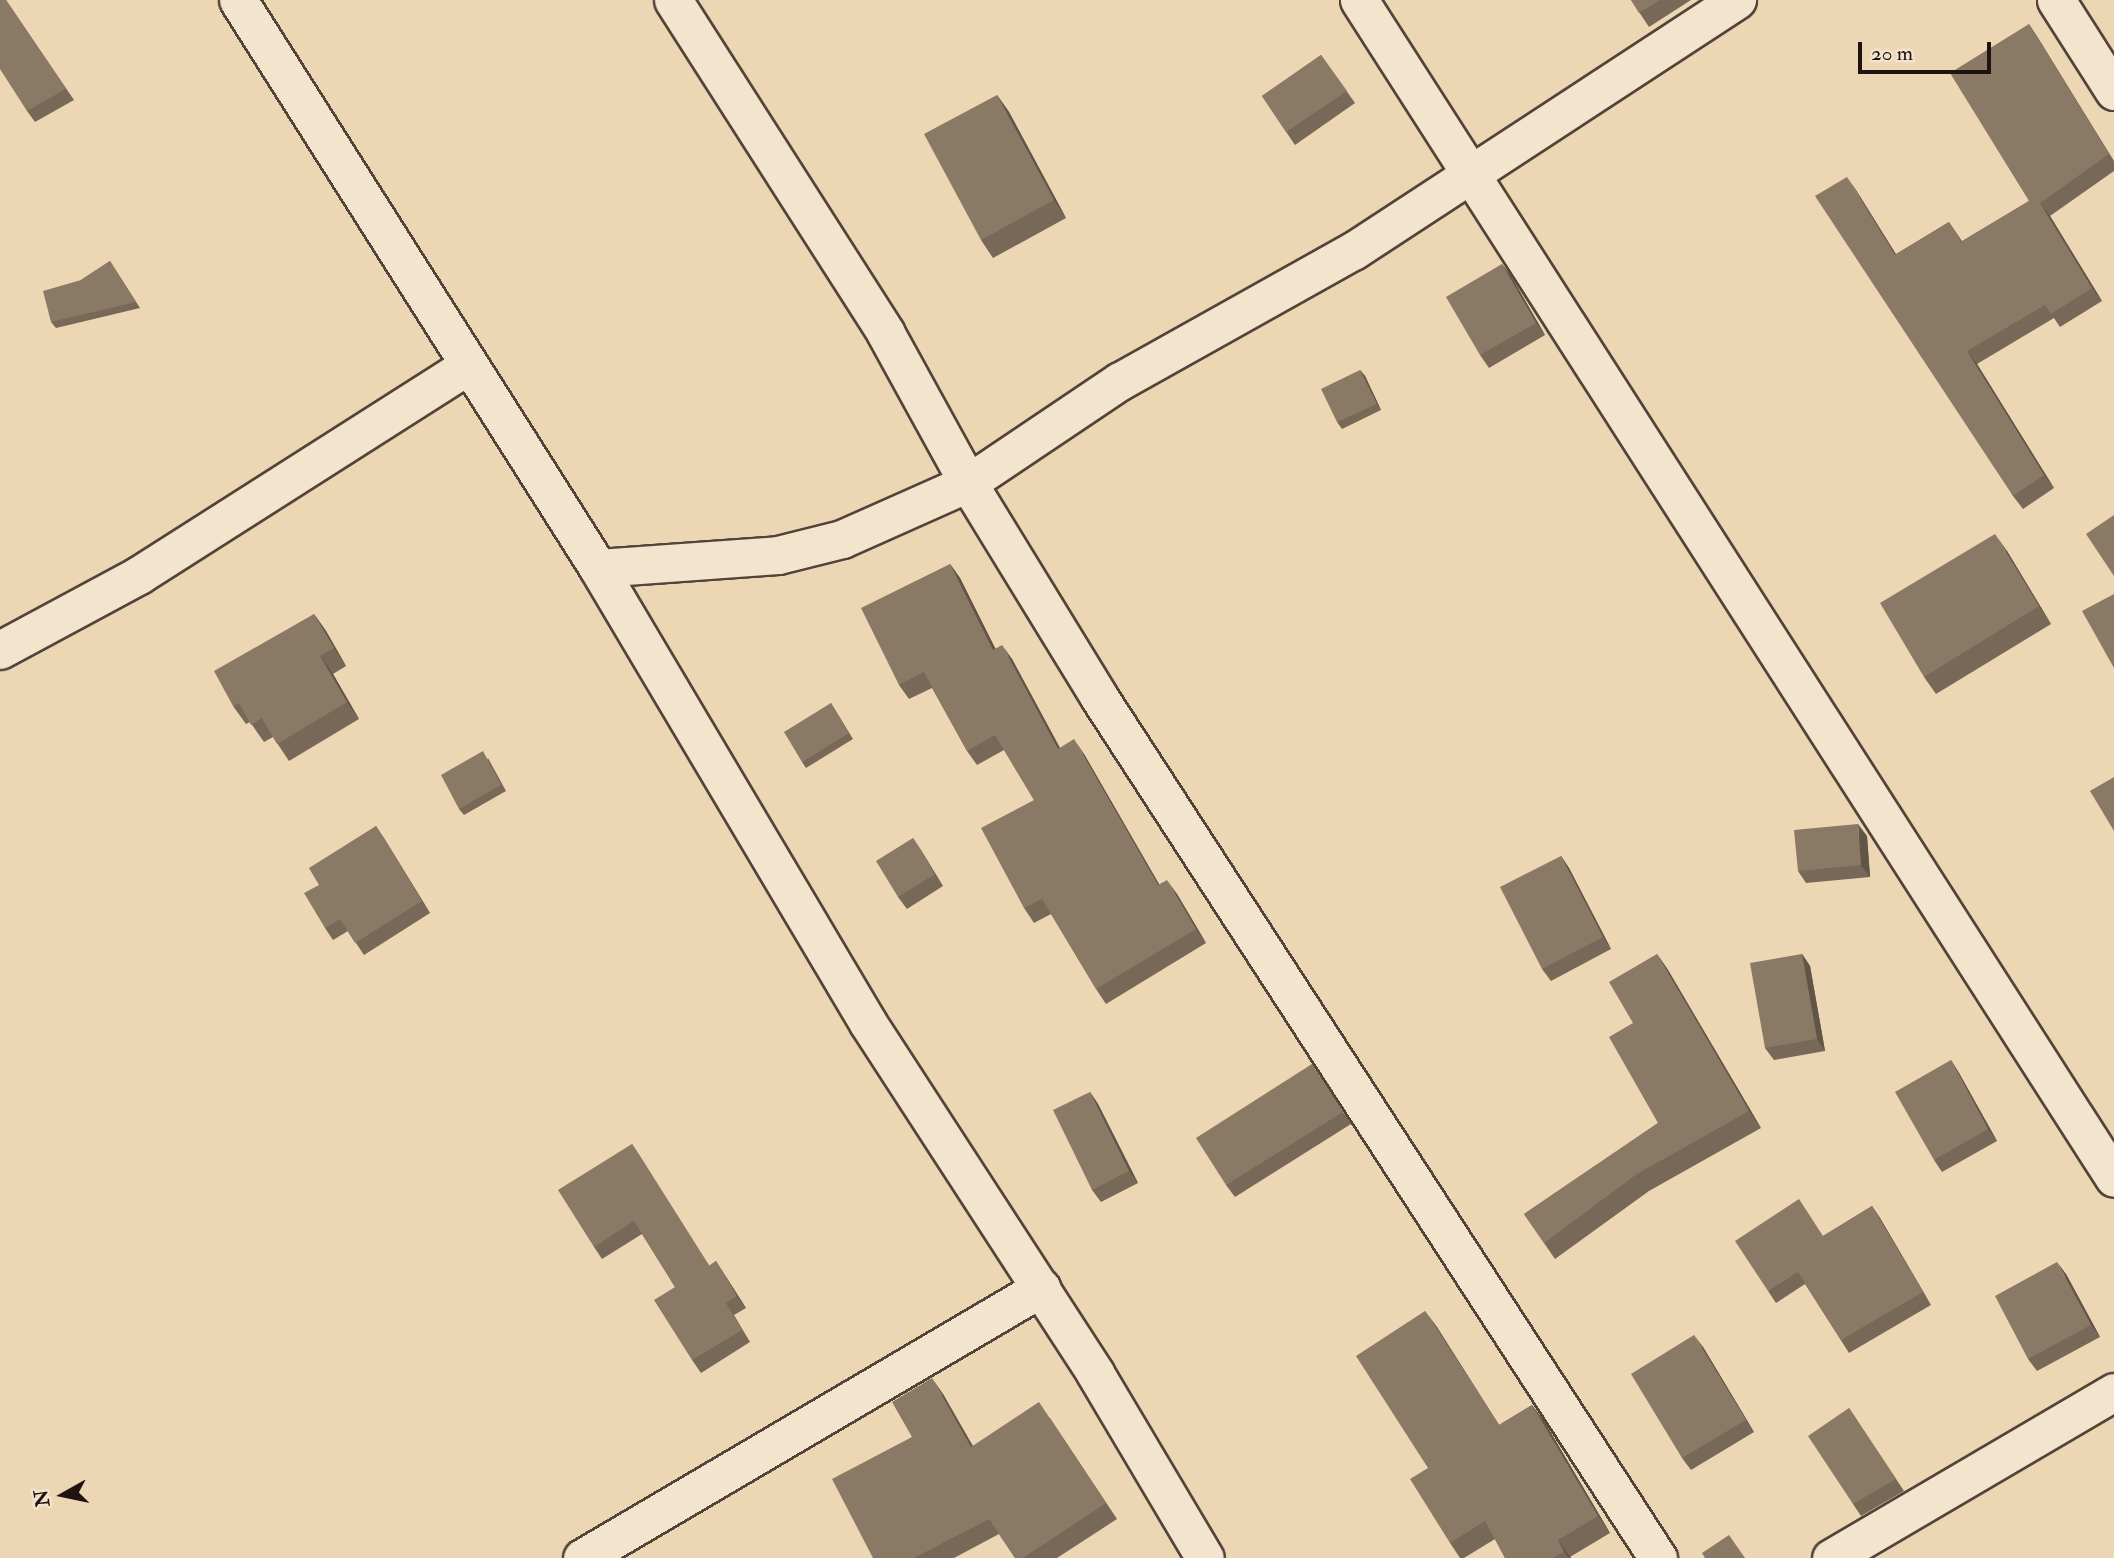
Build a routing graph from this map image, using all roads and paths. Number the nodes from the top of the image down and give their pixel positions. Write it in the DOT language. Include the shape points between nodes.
graph roads {
  1 [pos="238,0"];
  2 [pos="673,0"];
  3 [pos="1359,0"];
  4 [pos="1737,0"];
  5 [pos="2056,0"];
  6 [pos="2114,91"];
  7 [pos="1469,172"];
  8 [pos="466,367"];
  9 [pos="968,483"];
  10 [pos="598,568"];
  11 [pos="0,650"];
  12 [pos="2114,1178"];
  13 [pos="1041,1288"];
  14 [pos="2114,1392"];
  15 [pos="582,1558"];
  16 [pos="1205,1558"];
  17 [pos="1658,1558"];
  18 [pos="1831,1558"];
  1 -- 8 [label="street"];
  2 -- 9 [label="street" via="885,332"];
  3 -- 7 [label="street"];
  4 -- 7 [label="street"];
  5 -- 6 [label="street"];
  7 -- 9 [label="street" via="1353,251 1120,381"];
  7 -- 12 [label="street"];
  8 -- 10 [label="street"];
  8 -- 11 [label="street" via="151,568"];
  9 -- 10 [label="street" via="842,540 778,555"];
  9 -- 17 [label="street" via="1098,697"];
  10 -- 13 [label="street" via="868,1023"];
  13 -- 15 [label="street"];
  13 -- 16 [label="street"];
  14 -- 18 [label="street"];
}
